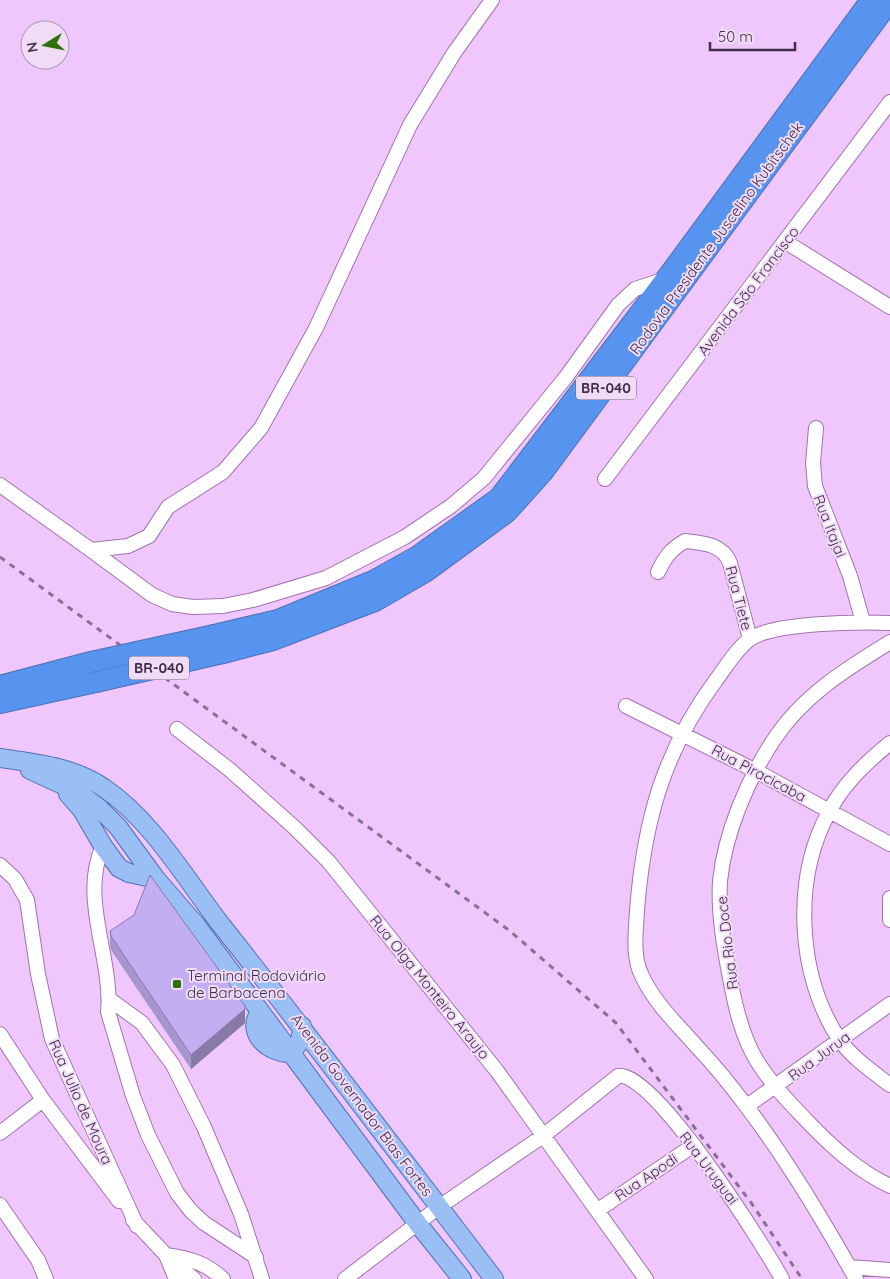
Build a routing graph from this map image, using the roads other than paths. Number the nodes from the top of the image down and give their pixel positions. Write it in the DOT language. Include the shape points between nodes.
graph roads {
  1 [pos="492,0"];
  2 [pos="871,0"];
  3 [pos="890,1"];
  4 [pos="890,102"];
  5 [pos="786,242"];
  6 [pos="666,279"];
  7 [pos="890,307"];
  8 [pos="816,428"];
  9 [pos="605,479"];
  10 [pos="0,485"];
  11 [pos="91,550"];
  12 [pos="658,572"];
  13 [pos="863,622"];
  14 [pos="890,623"];
  15 [pos="750,639"];
  16 [pos="890,642"];
  17 [pos="219,644"];
  18 [pos="0,686"];
  19 [pos="0,703"];
  20 [pos="626,706"];
  21 [pos="177,729"];
  22 [pos="682,733"];
  23 [pos="890,743"];
  24 [pos="0,760"];
  25 [pos="756,771"];
  26 [pos="58,782"];
  27 [pos="830,810"];
  28 [pos="118,827"];
  29 [pos="147,828"];
  30 [pos="890,844"];
  31 [pos="102,846"];
  32 [pos="0,865"];
  33 [pos="156,878"];
  34 [pos="890,898"];
  35 [pos="890,920"];
  36 [pos="109,999"];
  37 [pos="890,1004"];
  38 [pos="302,1026"];
  39 [pos="0,1034"];
  40 [pos="840,1040"];
  41 [pos="290,1053"];
  42 [pos="890,1084"];
  43 [pos="775,1088"];
  44 [pos="43,1100"];
  45 [pos="747,1106"];
  46 [pos="0,1133"];
  47 [pos="543,1136"];
  48 [pos="694,1145"];
  49 [pos="890,1186"];
  50 [pos="0,1204"];
  51 [pos="439,1207"];
  52 [pos="598,1210"];
  53 [pos="241,1214"];
  54 [pos="418,1224"];
  55 [pos="137,1226"];
  56 [pos="218,1230"];
  57 [pos="166,1255"];
  58 [pos="256,1257"];
  59 [pos="890,1270"];
  60 [pos="852,1273"];
  61 [pos="46,1279"];
  62 [pos="176,1279"];
  63 [pos="194,1279"];
  64 [pos="223,1279"];
  65 [pos="262,1279"];
  66 [pos="344,1279"];
  67 [pos="462,1279"];
  68 [pos="494,1279"];
  69 [pos="646,1279"];
  70 [pos="782,1279"];
  1 -- 11 [label="street" via="454,53 410,125 316,328 261,428 223,472 168,507 149,536 128,546"];
  2 -- 6 [label="highway, Rodovia Presidente Juscelino Kubitschek / BR-040"];
  3 -- 17 [label="highway, Rodovia Presidente Juscelino Kubitschek / BR-040" via="543,472 508,512 425,572 375,601 273,640"];
  4 -- 5 [label="street, Avenida São Francisco"];
  5 -- 7 [label="street"];
  5 -- 9 [label="street, Avenida São Francisco"];
  6 -- 11 [label="street" via="635,290 618,305 566,377 484,478 451,506 405,537 326,578 253,600 193,607 172,604 152,595"];
  6 -- 17 [label="highway, Rodovia Presidente Juscelino Kubitschek / BR-040" via="499,498 418,556 373,581"];
  8 -- 13 [label="street, Rua Itajai" via="815,486 850,576"];
  10 -- 11 [label="street"];
  12 -- 15 [label="street, Rua Tiete" via="664,558 685,541 717,547 724,552 730,563"];
  13 -- 14 [label="street"];
  13 -- 15 [label="street" via="820,624 763,633"];
  15 -- 22 [label="street" via="707,693"];
  16 -- 25 [label="street, Rua Rio Doce" via="834,677 802,705 774,740"];
  17 -- 18 [label="highway, Rodovia Presidente Juscelino Kubitschek / BR-040, bridge" via="91,662"];
  17 -- 19 [label="highway, Rodovia Presidente Juscelino Kubitschek / BR-040, bridge" via="96,682"];
  20 -- 22 [label="street, Rua Piracicaba"];
  21 -- 47 [label="street, Rua Olga Monteiro Araujo" via="230,770 329,862 497,1071"];
  22 -- 25 [label="street, Rua Piracicaba"];
  22 -- 45 [label="street" via="661,778 654,806 640,874 636,951 642,977 673,1020"];
  23 -- 27 [label="street" via="855,774"];
  24 -- 26 [label="main road, Avenida Governador Bias Fortes"];
  24 -- 29 [label="main road, Avenida Governador Bias Fortes" via="47,765 82,776 104,788"];
  25 -- 27 [label="street, Rua Piracicaba"];
  25 -- 43 [label="street, Rua Rio Doce" via="725,852 720,882 721,915 734,1002 755,1059"];
  26 -- 28 [label="main road, Avenida Governador Bias Fortes" via="89,800"];
  26 -- 31 [label="main road" via="82,810"];
  27 -- 30 [label="street, Rua Piracicaba"];
  27 -- 40 [label="street" via="811,856 805,918 811,973 818,997"];
  28 -- 29 [label="main road" via="126,824"];
  28 -- 31 [label="main road"];
  28 -- 33 [label="main road, Avenida Governador Bias Fortes"];
  29 -- 38 [label="main road, Avenida Governador Bias Fortes"];
  31 -- 33 [label="main road" via="119,868"];
  31 -- 36 [label="street" via="96,860 94,881"];
  32 -- 55 [label="street, Rua Julio de Moura" via="16,879 27,900 52,1039"];
  33 -- 41 [label="main road, Avenida Governador Bias Fortes" via="196,925"];
  34 -- 35 [label="street"];
  36 -- 53 [label="street" via="142,1023 173,1065"];
  36 -- 56 [label="street" via="109,1018 122,1061 158,1157 177,1193 191,1211"];
  37 -- 40 [label="street, Rua Jurua"];
  38 -- 41 [label="main road" via="300,1041"];
  38 -- 51 [label="main road, Avenida Governador Bias Fortes"];
  39 -- 44 [label="street"];
  40 -- 42 [label="street"];
  40 -- 43 [label="street, Rua Jurua"];
  41 -- 54 [label="main road, Avenida Governador Bias Fortes"];
  43 -- 45 [label="street, Rua Jurua"];
  43 -- 49 [label="street, Rua Rio Doce" via="850,1162"];
  44 -- 46 [label="street"];
  44 -- 55 [label="street"];
  45 -- 60 [label="street" via="795,1176"];
  47 -- 48 [label="street, Rua Uruguai" via="618,1076 626,1075 656,1102"];
  47 -- 51 [label="street"];
  47 -- 52 [label="street, Rua Olga Monteiro Araujo"];
  48 -- 52 [label="street, Rua Apodi"];
  48 -- 70 [label="street, Rua Uruguai" via="729,1193"];
  50 -- 61 [label="street" via="38,1260"];
  51 -- 54 [label="street"];
  51 -- 68 [label="main road, Avenida Governador Bias Fortes"];
  52 -- 69 [label="street, Rua Olga Monteiro Araujo"];
  53 -- 56 [label="street" via="233,1226"];
  53 -- 58 [label="street"];
  54 -- 66 [label="street"];
  54 -- 67 [label="main road, Avenida Governador Bias Fortes"];
  55 -- 57 [label="street"];
  56 -- 58 [label="street"];
  57 -- 62 [label="street"];
  57 -- 63 [label="street"];
  57 -- 64 [label="street" via="189,1258 211,1268"];
  58 -- 65 [label="street"];
  59 -- 60 [label="street"];
}
